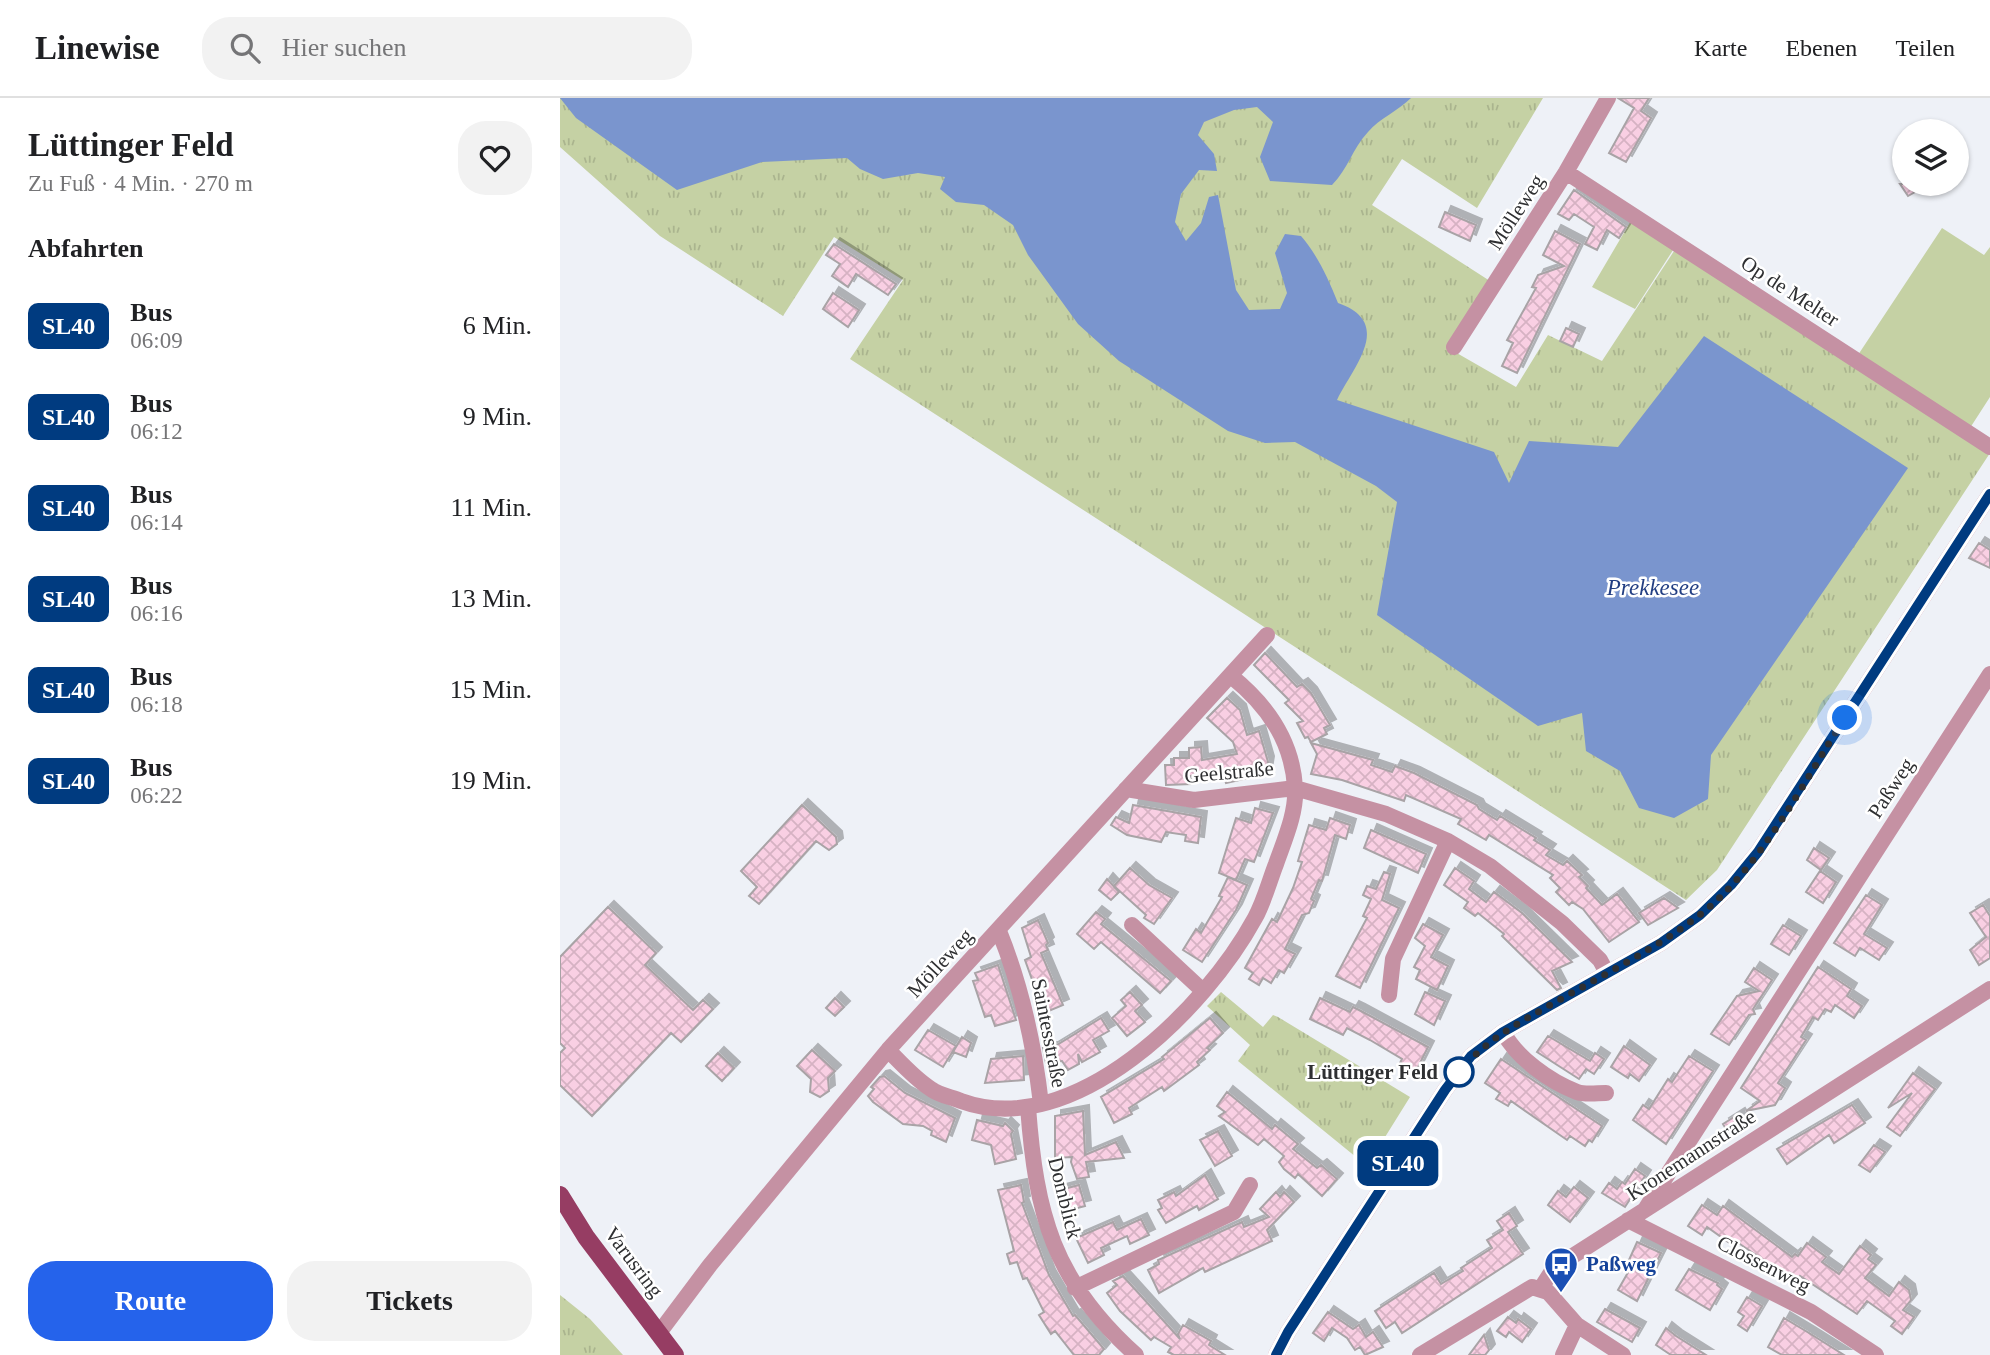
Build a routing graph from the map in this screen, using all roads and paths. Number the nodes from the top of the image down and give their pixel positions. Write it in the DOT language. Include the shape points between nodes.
graph roads {
  1 [pos="1608,98"];
  2 [pos="1566,172"];
  3 [pos="1454,347"];
  4 [pos="1990,447"];
  5 [pos="1990,494"];
  6 [pos="1267,635"];
  7 [pos="1990,674"];
  8 [pos="1231,676"];
  9 [pos="1295,788"];
  10 [pos="1126,789"];
  11 [pos="1448,841"];
  12 [pos="1132,925"];
  13 [pos="999,931"];
  14 [pos="1607,972"];
  15 [pos="1990,989"];
  16 [pos="1203,991"];
  17 [pos="1389,995"];
  18 [pos="1503,1032"];
  19 [pos="888,1050"];
  20 [pos="1606,1093"];
  21 [pos="1034,1105"];
  22 [pos="1250,1185"];
  23 [pos="560,1195"];
  24 [pos="1646,1208"];
  25 [pos="1628,1220"];
  26 [pos="1075,1288"];
  27 [pos="1541,1288"];
  28 [pos="1577,1325"];
  29 [pos="659,1333"];
  30 [pos="675,1355"];
  31 [pos="1136,1355"];
  32 [pos="1276,1355"];
  33 [pos="1420,1355"];
  34 [pos="1563,1355"];
  35 [pos="1623,1355"];
  36 [pos="1876,1355"];
  1 -- 2 [label="street, Mölleweg"];
  2 -- 3 [label="street, Mölleweg"];
  2 -- 4 [label="street, Op de Melter"];
  5 -- 14 [label="street" via="1758,852 1700,915"];
  6 -- 8 [label="street, Mölleweg"];
  7 -- 24 [label="street, Paßweg"];
  8 -- 9 [label="street" via="1272,716 1289,752"];
  8 -- 10 [label="street, Mölleweg"];
  9 -- 10 [label="street, Geelstraße" via="1195,800"];
  9 -- 11 [label="street" via="1386,814"];
  9 -- 16 [label="street" via="1285,837 1256,917"];
  10 -- 13 [label="street, Mölleweg"];
  11 -- 14 [label="street" via="1532,897 1585,945"];
  11 -- 17 [label="street" via="1393,959"];
  12 -- 16 [label="street"];
  13 -- 19 [label="street, Mölleweg"];
  13 -- 21 [label="street, Saintesstraße" via="1030,1024"];
  14 -- 18 [label="street"];
  15 -- 24 [label="street, Kronemannstraße"];
  16 -- 21 [label="street" via="1127,1062 1076,1091"];
  18 -- 20 [label="street" via="1511,1046 1579,1093"];
  18 -- 32 [label="street" via="1471,1056 1445,1090"];
  19 -- 21 [label="street" via="932,1090 970,1104"];
  19 -- 29 [label="street, Mölleweg"];
  21 -- 26 [label="street, Domblick" via="1038,1193 1049,1235"];
  22 -- 26 [label="street" via="1234,1212"];
  23 -- 29 [label="main road, Varusring"];
  24 -- 25 [label="street, Kronemannstraße"];
  25 -- 27 [label="street, Kronemannstraße" via="1554,1268"];
  25 -- 36 [label="street, Clossenweg" via="1811,1312"];
  26 -- 31 [label="street, Domblick"];
  27 -- 28 [label="street"];
  27 -- 33 [label="street" via="1524,1289"];
  28 -- 34 [label="street"];
  28 -- 35 [label="street"];
  29 -- 30 [label="main road, Varusring"];
}
